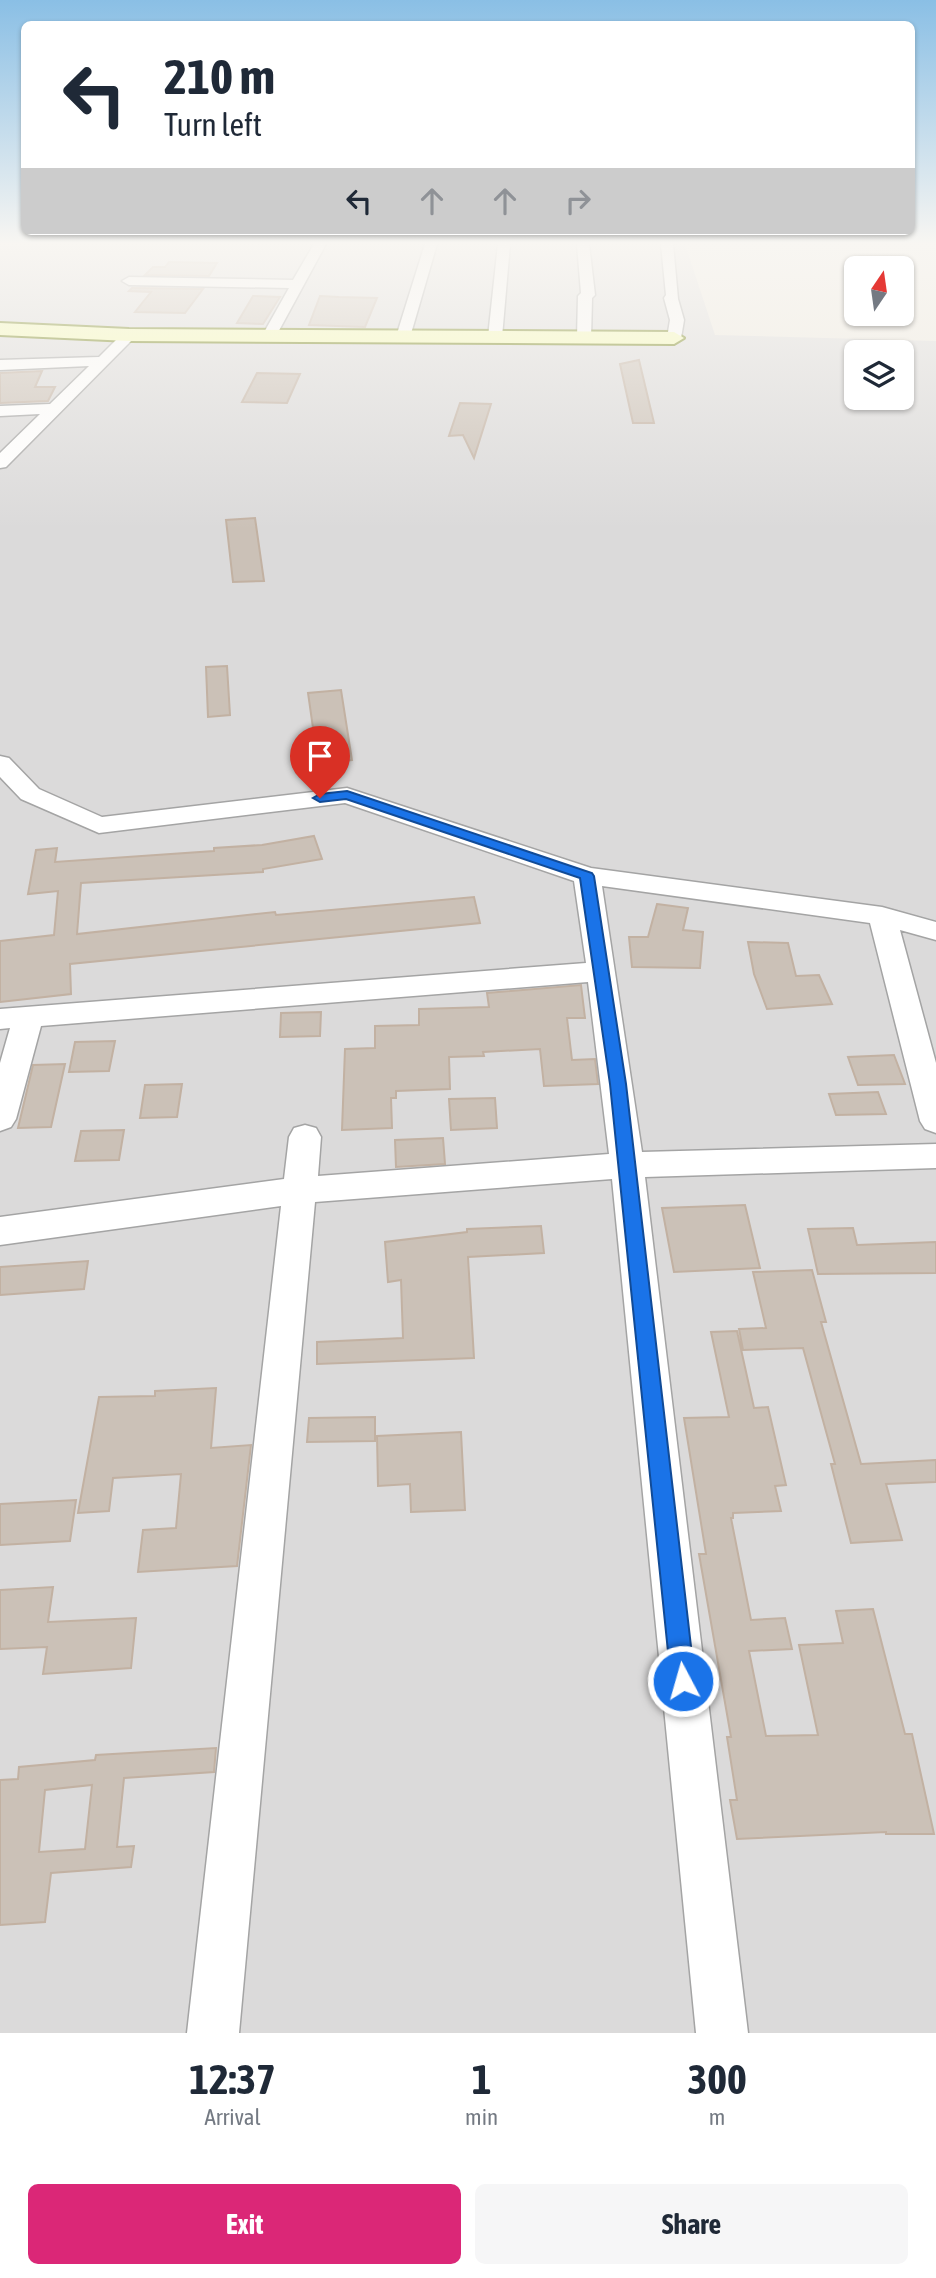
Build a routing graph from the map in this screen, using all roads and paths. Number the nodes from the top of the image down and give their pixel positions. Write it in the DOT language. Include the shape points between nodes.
graph roads {
  1 [pos="125,339"];
  2 [pos="102,361"];
  3 [pos="0,365"];
  4 [pos="54,409"];
  5 [pos="0,411"];
  6 [pos="0,462"];
  7 [pos="0,763"];
  8 [pos="587,876"];
  9 [pos="882,916"];
  10 [pos="936,932"];
  11 [pos="601,971"];
  12 [pos="14,1018"];
  13 [pos="0,1119"];
  14 [pos="936,1121"];
  15 [pos="305,1137"];
  16 [pos="936,1156"];
  17 [pos="625,1166"];
  18 [pos="300,1190"];
  19 [pos="0,1231"];
  20 [pos="213,2033"];
  21 [pos="722,2033"];
  1 -- 2 [label="street"];
  2 -- 3 [label="street"];
  2 -- 4 [label="street"];
  4 -- 5 [label="street"];
  4 -- 6 [label="street"];
  7 -- 8 [label="street" via="30,794 99,825 347,794"];
  8 -- 9 [label="street"];
  8 -- 11 [label="street"];
  9 -- 10 [label="street"];
  9 -- 14 [label="street"];
  11 -- 12 [label="street"];
  11 -- 17 [label="street"];
  12 -- 13 [label="street"];
  15 -- 18 [label="street"];
  16 -- 17 [label="street"];
  17 -- 18 [label="street"];
  17 -- 21 [label="street"];
  18 -- 19 [label="street"];
  18 -- 20 [label="street"];
}
